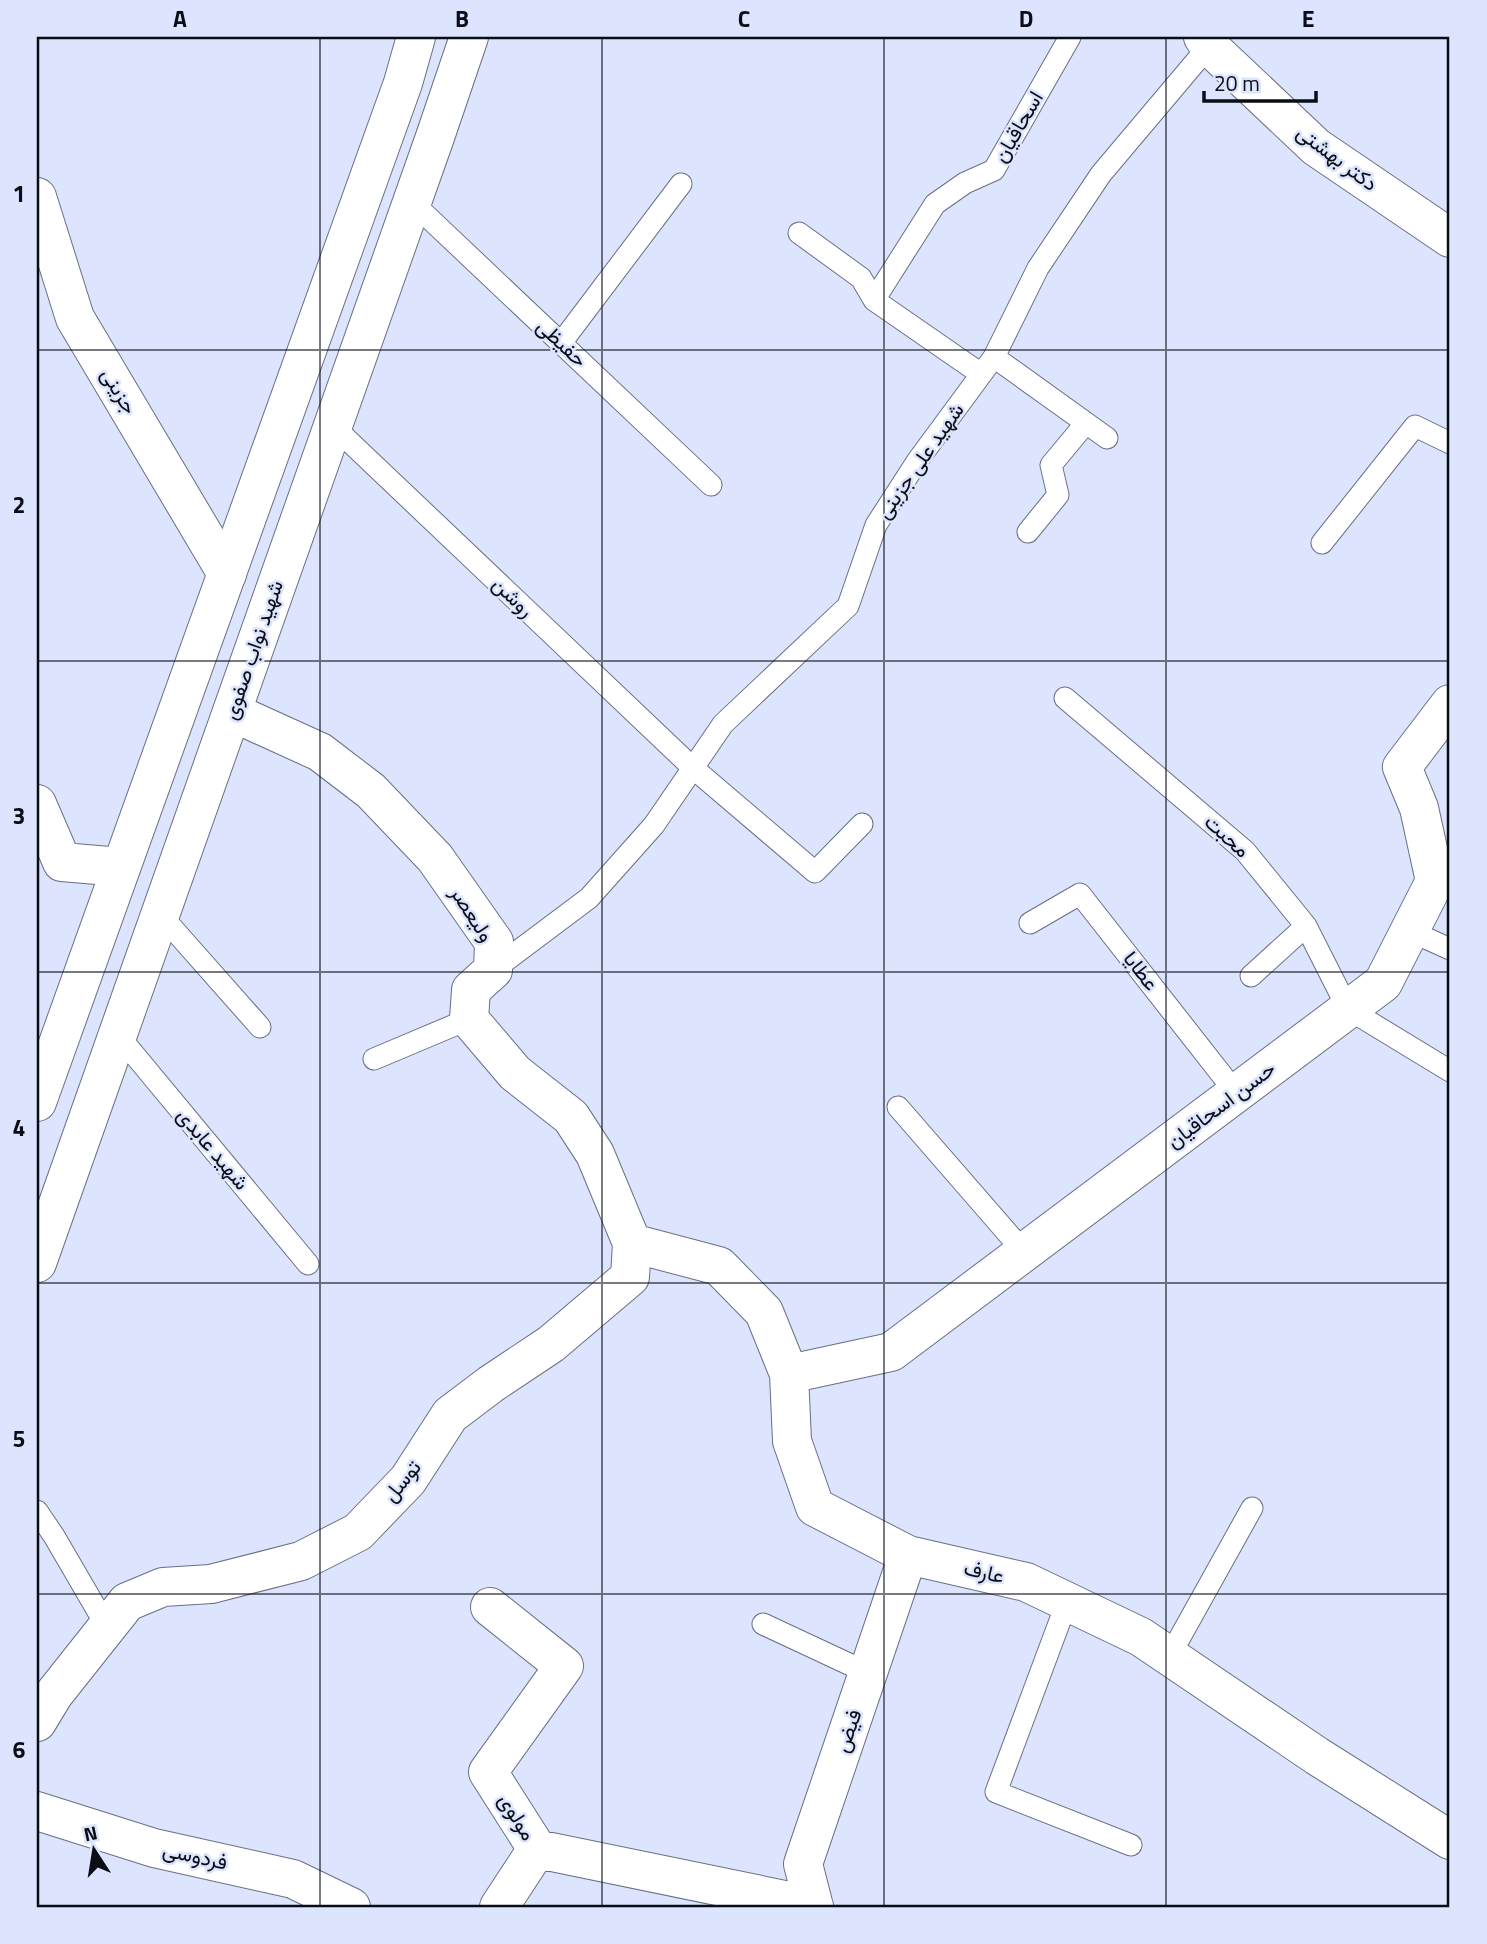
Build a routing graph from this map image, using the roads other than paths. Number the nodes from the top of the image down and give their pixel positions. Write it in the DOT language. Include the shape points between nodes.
graph roads {
  1 [pos="416,37"];
  2 [pos="469,37"];
  3 [pos="1070,37"];
  4 [pos="1206,41"];
  5 [pos="681,184"];
  6 [pos="37,197"];
  7 [pos="412,202"];
  8 [pos="799,233"];
  9 [pos="1450,238"];
  10 [pos="48,268"];
  11 [pos="874,300"];
  12 [pos="561,343"];
  13 [pos="994,357"];
  14 [pos="981,374"];
  15 [pos="1086,423"];
  16 [pos="333,426"];
  17 [pos="1107,438"];
  18 [pos="1450,443"];
  19 [pos="711,485"];
  20 [pos="1028,532"];
  21 [pos="1322,543"];
  22 [pos="228,574"];
  23 [pos="1065,698"];
  24 [pos="1450,704"];
  25 [pos="232,712"];
  26 [pos="692,768"];
  27 [pos="37,804"];
  28 [pos="862,824"];
  29 [pos="121,867"];
  30 [pos="1443,873"];
  31 [pos="160,914"];
  32 [pos="1030,923"];
  33 [pos="1306,926"];
  34 [pos="1410,931"];
  35 [pos="1450,949"];
  36 [pos="493,971"];
  37 [pos="1251,976"];
  38 [pos="1348,1009"];
  39 [pos="469,1019"];
  40 [pos="260,1027"];
  41 [pos="118,1035"];
  42 [pos="374,1059"];
  43 [pos="1450,1071"];
  44 [pos="1236,1093"];
  45 [pos="37,1102"];
  46 [pos="898,1107"];
  47 [pos="632,1243"];
  48 [pos="1024,1252"];
  49 [pos="37,1263"];
  50 [pos="308,1264"];
  51 [pos="789,1374"];
  52 [pos="1252,1508"];
  53 [pos="37,1511"];
  54 [pos="908,1555"];
  55 [pos="1067,1602"];
  56 [pos="490,1607"];
  57 [pos="763,1624"];
  58 [pos="107,1627"];
  59 [pos="1169,1657"];
  60 [pos="868,1672"];
  61 [pos="37,1722"];
  62 [pos="37,1811"];
  63 [pos="1450,1840"];
  64 [pos="1131,1845"];
  65 [pos="537,1849"];
  66 [pos="814,1906"];
  67 [pos="351,1907"];
  68 [pos="499,1907"];
  1 -- 22 [label="street"];
  2 -- 7 [label="street, شهید نواب صفوی"];
  3 -- 11 [label="lane, اسحاقیان" via="994,170 935,204"];
  4 -- 9 [label="street, دکتر بهشتی" via="1316,147"];
  4 -- 13 [label="lane, شهید علی جزینی" via="1101,174 1038,268"];
  5 -- 12 [label="lane"];
  6 -- 10 [label="street, جزینی"];
  7 -- 12 [label="lane, حفیظی"];
  7 -- 16 [label="street, شهید نواب صفوی"];
  8 -- 11 [label="lane" via="861,278"];
  10 -- 22 [label="street, جزینی"];
  11 -- 14 [label="lane"];
  12 -- 19 [label="lane, حفیظی"];
  13 -- 14 [label="lane, شهید علی جزینی"];
  13 -- 15 [label="lane"];
  14 -- 26 [label="lane, شهید علی جزینی" via="876,525 848,607 723,724"];
  15 -- 17 [label="lane"];
  15 -- 20 [label="lane" via="1051,464 1058,495"];
  16 -- 25 [label="street, شهید نواب صفوی"];
  16 -- 26 [label="lane, روشن"];
  18 -- 21 [label="lane" via="1415,426"];
  22 -- 29 [label="street"];
  23 -- 33 [label="lane, محبت" via="1245,850"];
  24 -- 30 [label="street, حسن اسحاقیان" via="1402,767"];
  25 -- 31 [label="street, شهید نواب صفوی"];
  25 -- 36 [label="street, ولیعصر" via="320,752 371,792 435,858 494,942"];
  26 -- 28 [label="lane, روشن" via="815,872"];
  26 -- 36 [label="lane, شهید علی جزینی" via="654,825 589,898"];
  27 -- 29 [label="street" via="61,862"];
  29 -- 45 [label="street"];
  30 -- 34 [label="street, حسن اسحاقیان"];
  31 -- 40 [label="lane"];
  31 -- 41 [label="street, شهید نواب صفوی"];
  32 -- 44 [label="lane, عطایا" via="1080,894"];
  33 -- 37 [label="lane"];
  33 -- 38 [label="lane, محبت"];
  34 -- 35 [label="lane"];
  34 -- 38 [label="street, حسن اسحاقیان" via="1383,983"];
  36 -- 39 [label="street, ولیعصر" via="471,990"];
  38 -- 43 [label="lane"];
  38 -- 44 [label="street, حسن اسحاقیان"];
  39 -- 42 [label="lane"];
  39 -- 47 [label="street" via="515,1073 571,1117 595,1154"];
  41 -- 49 [label="street, شهید نواب صفوی"];
  41 -- 50 [label="lane, شهید عابدی"];
  44 -- 48 [label="street, حسن اسحاقیان"];
  46 -- 48 [label="lane"];
  47 -- 51 [label="street, عارف" via="719,1266 764,1312"];
  47 -- 58 [label="street, توسل" via="630,1277 551,1344 450,1415 408,1480 358,1532 301,1561 211,1584 163,1587 127,1602"];
  48 -- 51 [label="street, حسن اسحاقیان" via="891,1352"];
  51 -- 54 [label="street, عارف" via="792,1441 815,1507"];
  52 -- 59 [label="lane"];
  53 -- 58 [label="lane"];
  54 -- 55 [label="street, عارف" via="1026,1582"];
  54 -- 60 [label="street, فیض"];
  55 -- 59 [label="street, عارف" via="1141,1637"];
  55 -- 64 [label="lane" via="996,1791"];
  56 -- 65 [label="street, مولوی" via="564,1666 488,1772"];
  57 -- 60 [label="lane"];
  58 -- 61 [label="street, توسل"];
  59 -- 63 [label="street, عارف"];
  60 -- 66 [label="street, فیض" via="803,1864"];
  62 -- 67 [label="street, فردوسی" via="154,1848 293,1879"];
  65 -- 66 [label="street, مولوی"];
  65 -- 68 [label="street"];
}
